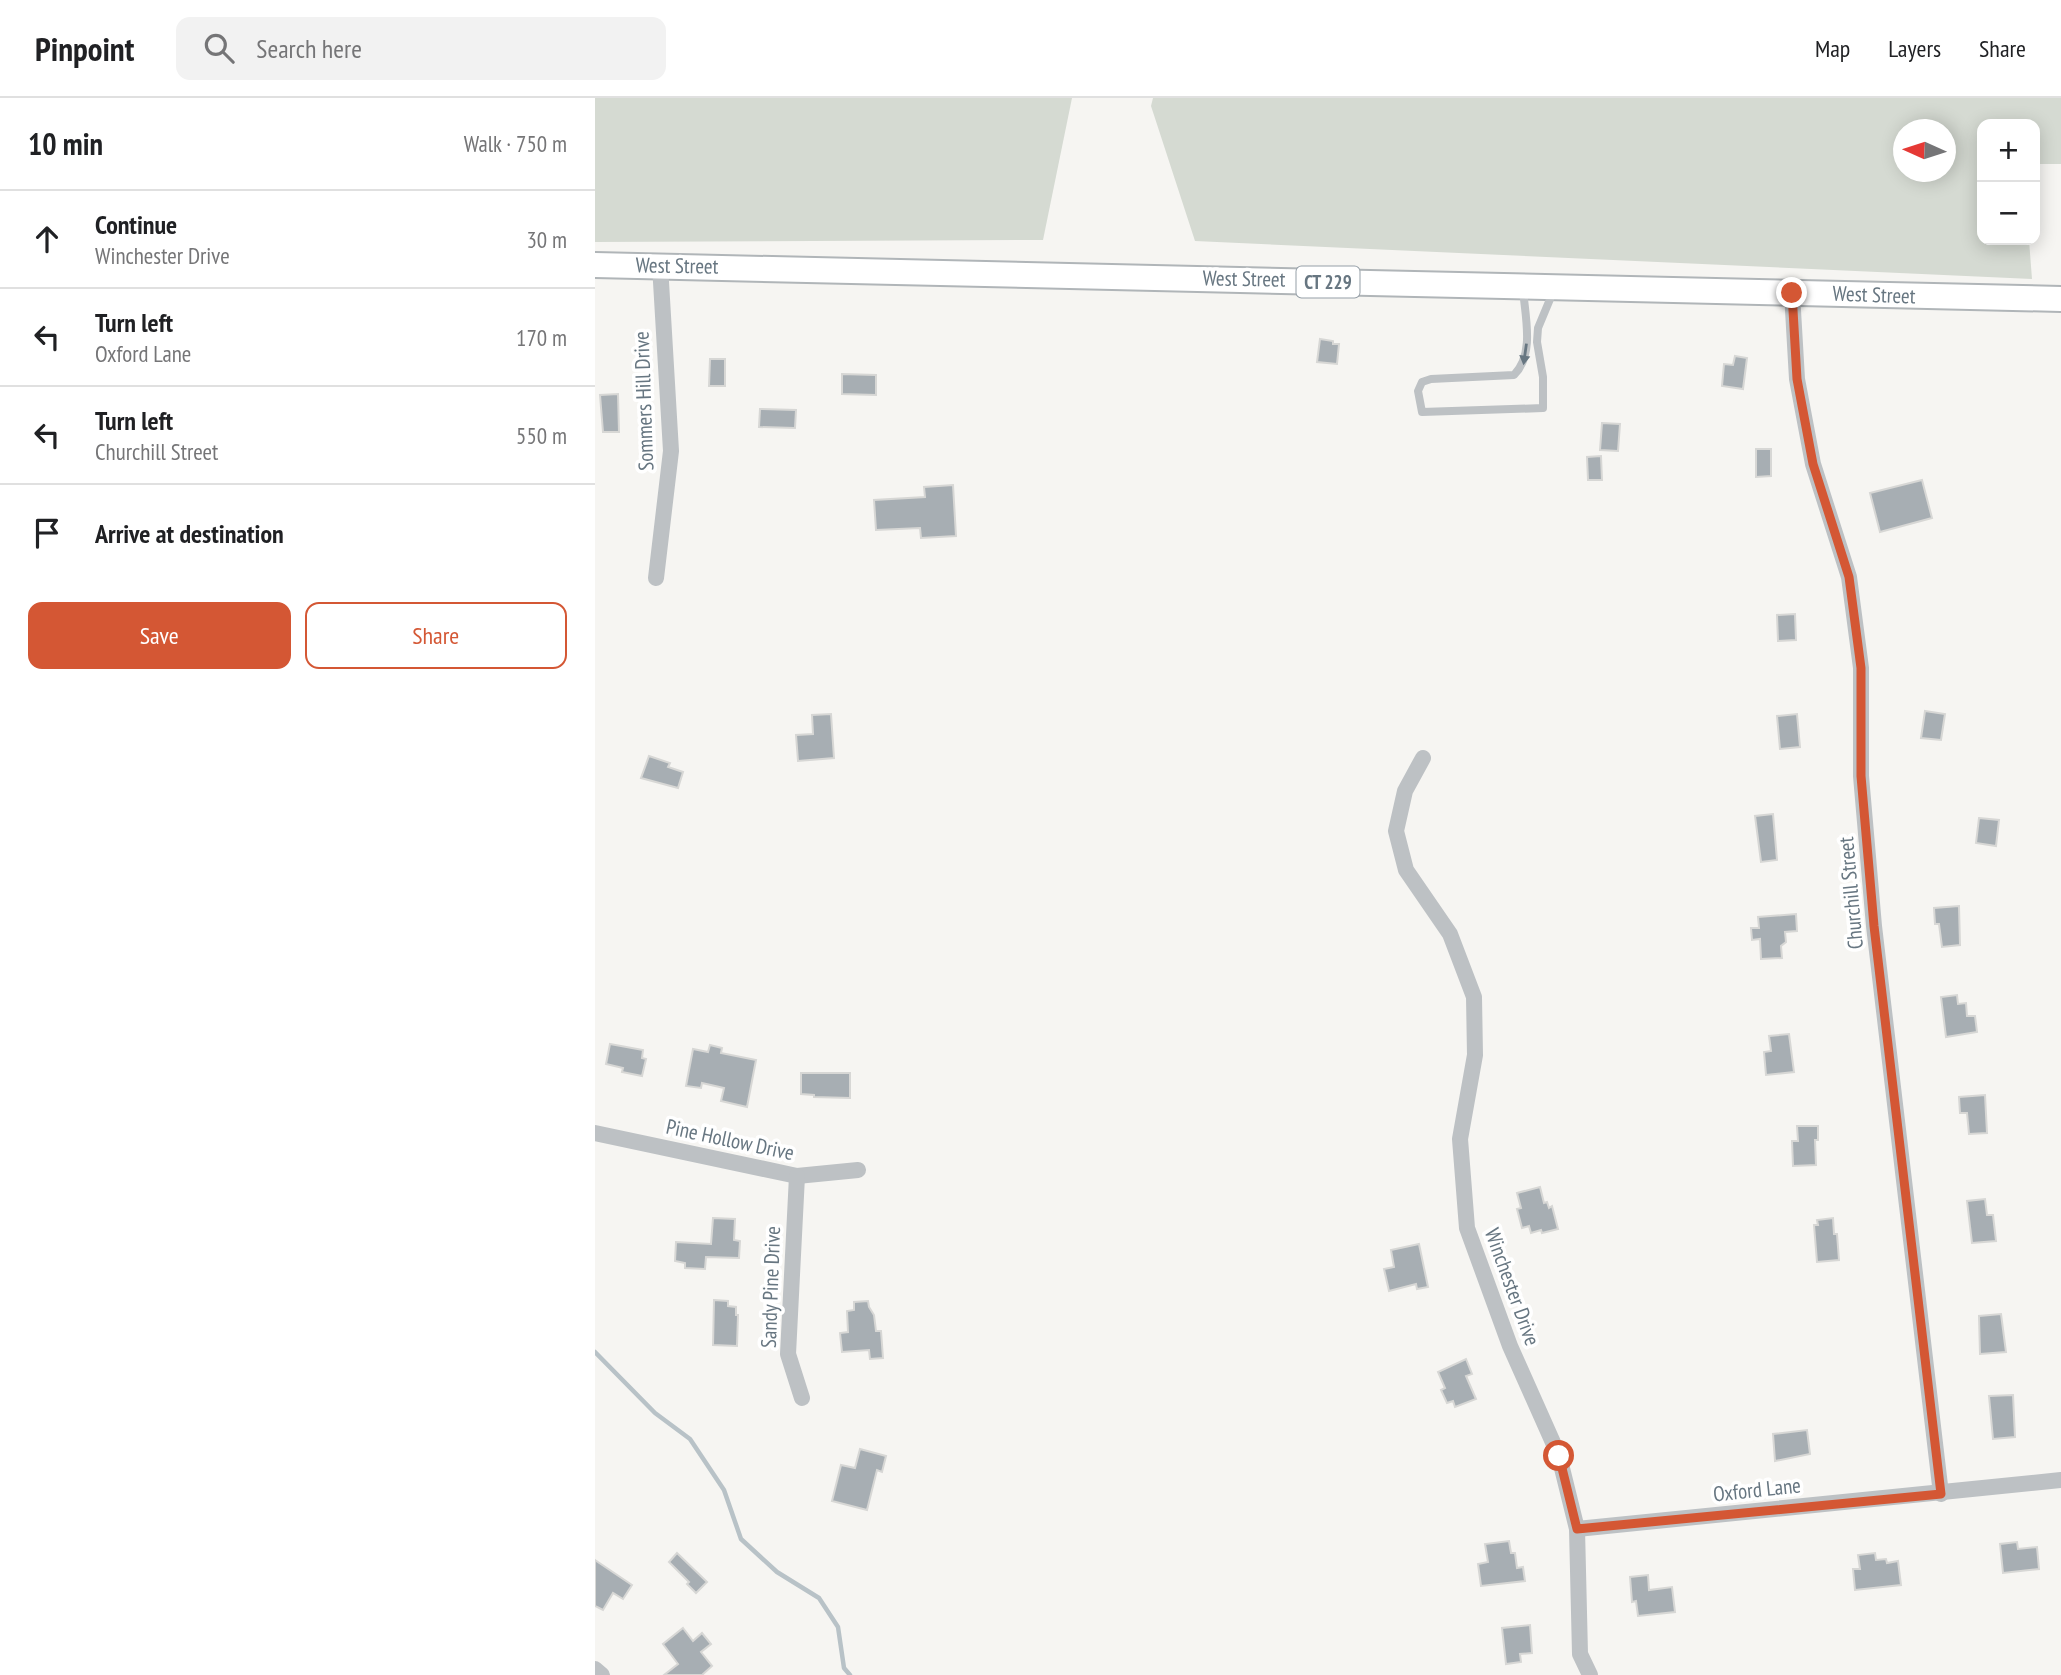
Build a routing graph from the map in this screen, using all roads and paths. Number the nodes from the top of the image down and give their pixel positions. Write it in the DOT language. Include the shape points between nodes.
graph roads {
  1 [pos="595,265"];
  2 [pos="660,265"];
  3 [pos="1523,286"];
  4 [pos="1556,286"];
  5 [pos="1792,293"];
  6 [pos="2061,299"];
  7 [pos="656,578"];
  8 [pos="1423,758"];
  9 [pos="595,1133"];
  10 [pos="858,1170"];
  11 [pos="797,1176"];
  12 [pos="802,1398"];
  13 [pos="2061,1480"];
  14 [pos="1941,1494"];
  15 [pos="1577,1529"];
  16 [pos="595,1670"];
  17 [pos="602,1675"];
  18 [pos="1590,1675"];
  1 -- 2 [label="main road, West Street / CT 229"];
  2 -- 3 [label="main road, West Street / CT 229"];
  2 -- 7 [label="street, Sommers Hill Drive" via="671,451"];
  3 -- 4 [label="main road, West Street / CT 229"];
  3 -- 4 [label="lane, one-way" via="1527,332 1523,366 1514,375 1422,382 1417,391 1422,412 1543,408 1538,328"];
  4 -- 5 [label="main road, West Street / CT 229"];
  5 -- 6 [label="main road, West Street / CT 229"];
  5 -- 14 [label="street, Churchill Street" via="1797,379 1813,464 1849,577 1861,668 1861,776 1874,926"];
  8 -- 15 [label="street, Winchester Drive" via="1405,791 1396,831 1406,870 1450,934 1474,997 1475,1055 1461,1139 1467,1228 1510,1346 1559,1456"];
  9 -- 11 [label="street, Pine Hollow Drive"];
  10 -- 11 [label="street, Pine Hollow Drive"];
  11 -- 12 [label="street, Sandy Pine Drive" via="788,1354"];
  13 -- 14 [label="street, Oxford Lane"];
  14 -- 15 [label="street, Oxford Lane"];
  15 -- 18 [label="street, Winchester Drive" via="1580,1654"];
  16 -- 17 [label="street"];
}
